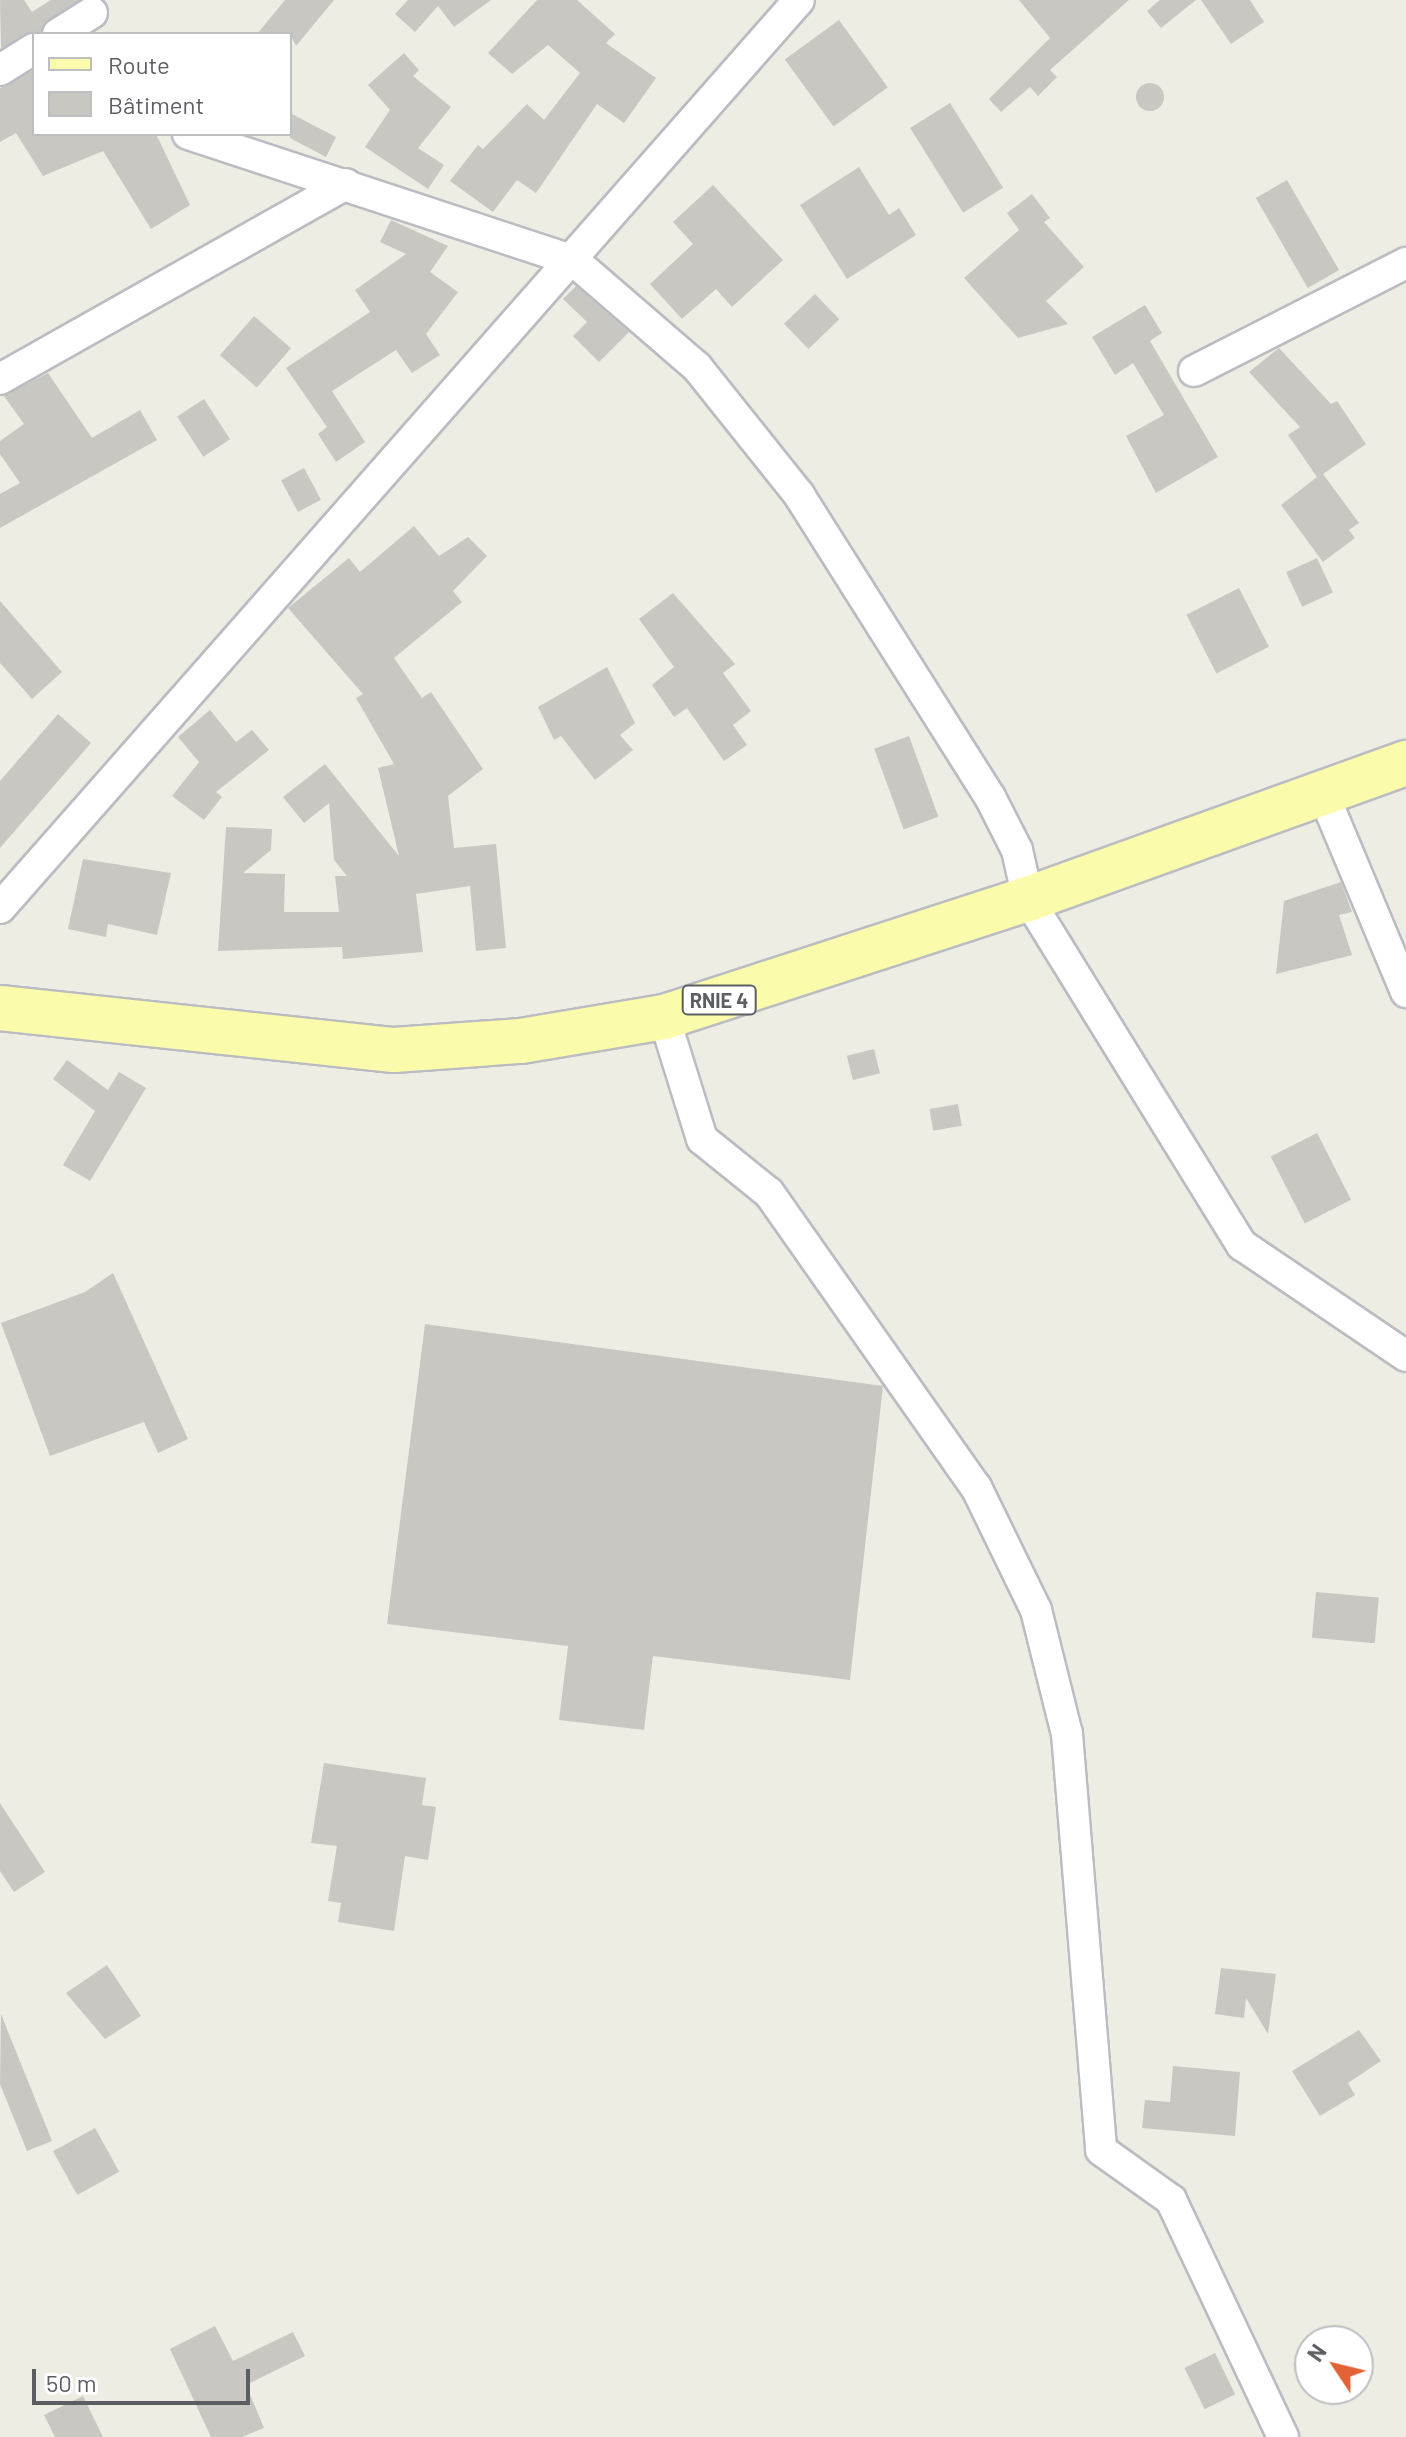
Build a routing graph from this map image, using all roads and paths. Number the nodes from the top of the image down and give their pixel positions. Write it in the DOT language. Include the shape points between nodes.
graph roads {
  1 [pos="799,0"];
  2 [pos="93,16"];
  3 [pos="62,32"];
  4 [pos="32,50"];
  5 [pos="0,70"];
  6 [pos="194,136"];
  7 [pos="346,184"];
  8 [pos="574,261"];
  9 [pos="1406,263"];
  10 [pos="1194,371"];
  11 [pos="0,379"];
  12 [pos="1406,763"];
  13 [pos="1322,791"];
  14 [pos="1028,899"];
  15 [pos="0,908"];
  16 [pos="1406,992"];
  17 [pos="0,1008"];
  18 [pos="664,1017"];
  19 [pos="1406,1356"];
  20 [pos="1283,2437"];
  1 -- 8 [label="street"];
  2 -- 3 [label="street"];
  4 -- 5 [label="street"];
  6 -- 7 [label="street"];
  7 -- 8 [label="street"];
  7 -- 11 [label="street"];
  8 -- 14 [label="street" via="697,367 799,495 990,797 1017,850"];
  8 -- 15 [label="street"];
  9 -- 10 [label="street"];
  12 -- 13 [label="main road, RNIE 4"];
  13 -- 14 [label="main road, RNIE 4"];
  13 -- 16 [label="street"];
  14 -- 18 [label="main road, RNIE 4"];
  14 -- 19 [label="street" via="1242,1245"];
  17 -- 18 [label="main road, RNIE 4" via="394,1050 521,1041"];
  18 -- 20 [label="street" via="702,1139 778,1206 976,1487 1036,1610 1067,1734 1101,2150 1171,2200"];
}
